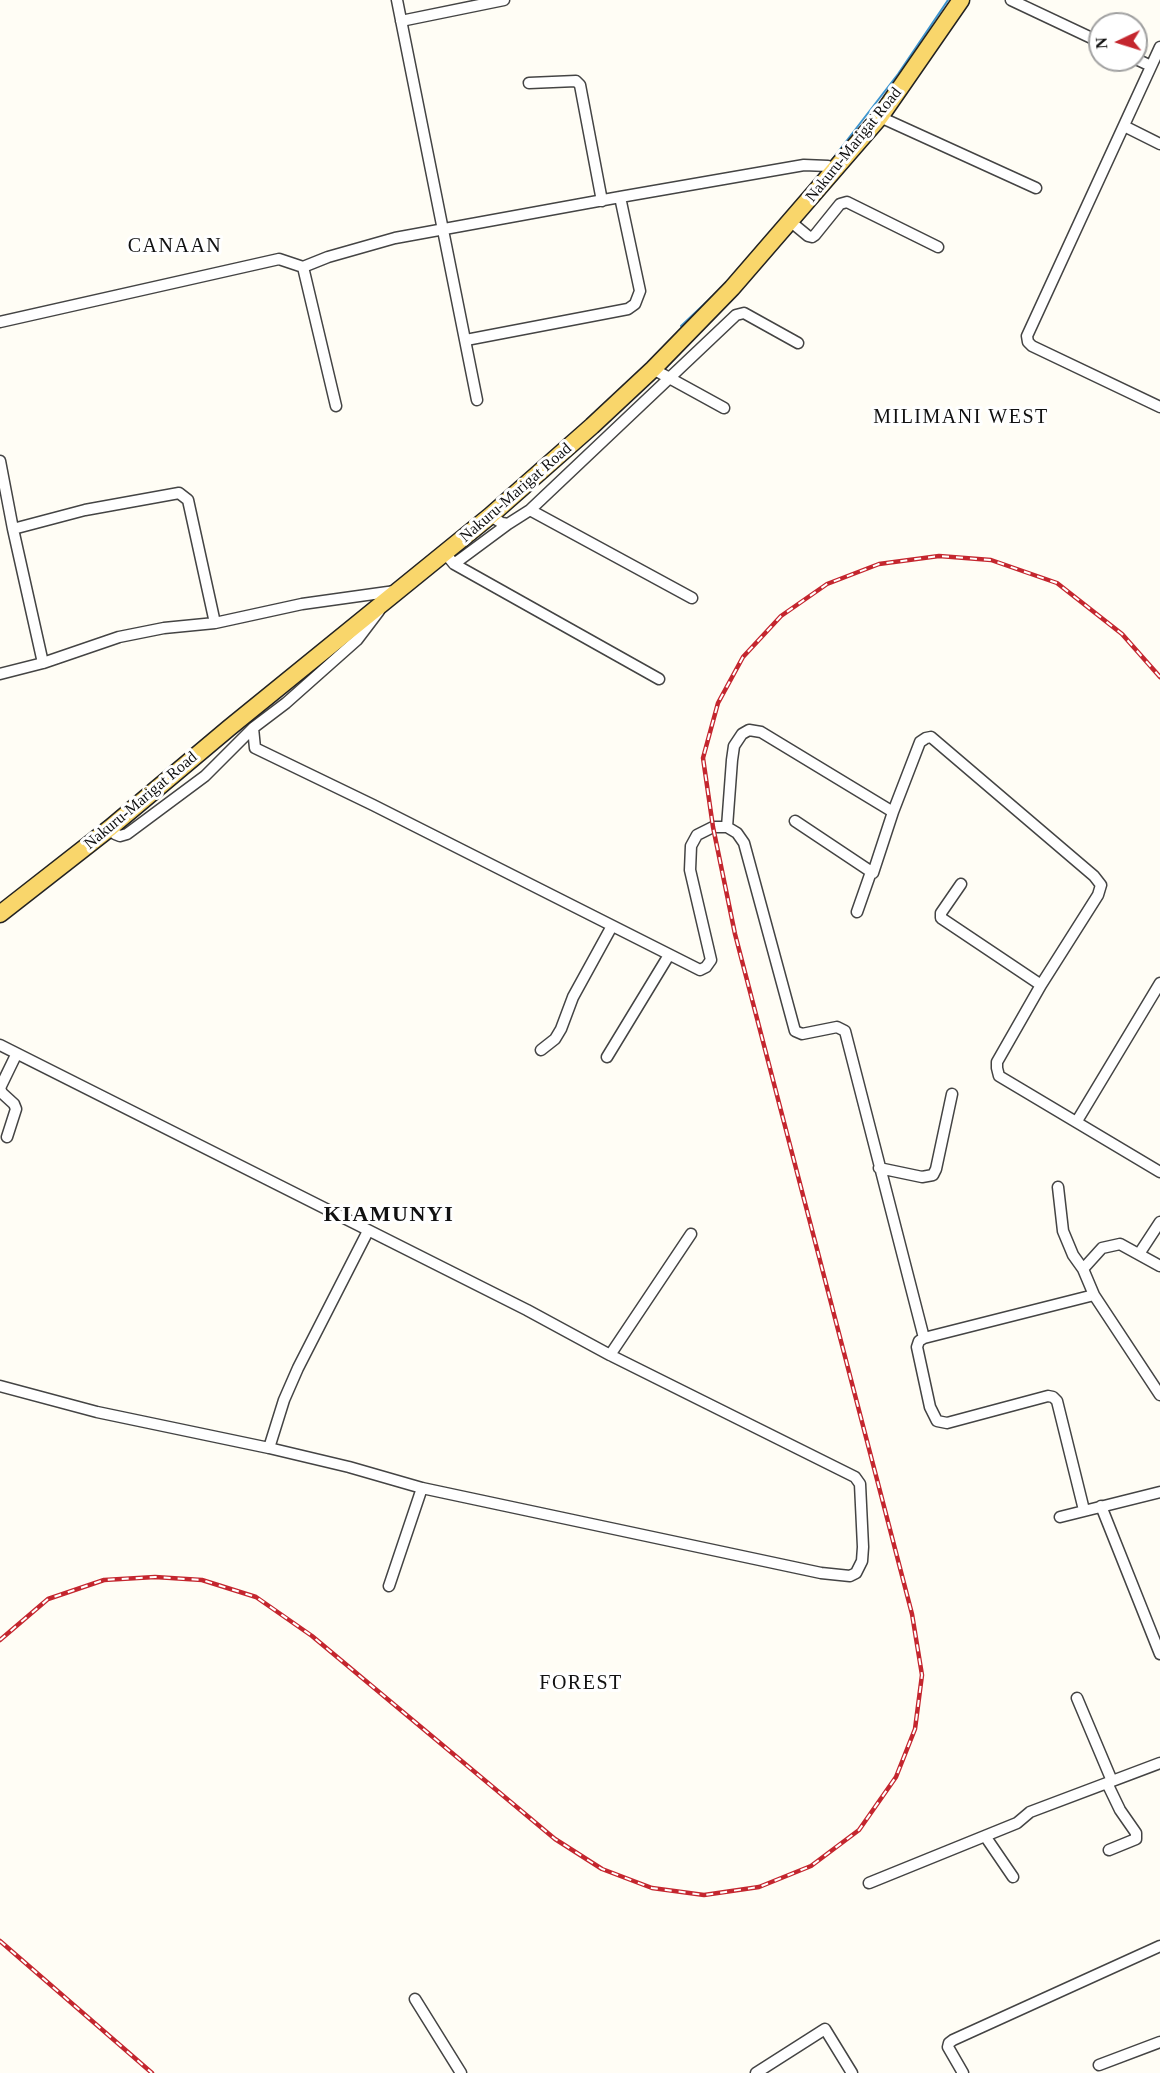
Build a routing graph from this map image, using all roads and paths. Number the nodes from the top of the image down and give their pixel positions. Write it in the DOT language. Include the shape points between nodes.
graph roads {
  1 [pos="397,0"];
  2 [pos="504,0"];
  3 [pos="961,0"];
  4 [pos="1011,0"];
  5 [pos="401,21"];
  6 [pos="1088,36"];
  7 [pos="1160,48"];
  8 [pos="1148,65"];
  9 [pos="1151,66"];
  10 [pos="529,83"];
  11 [pos="880,117"];
  12 [pos="1124,126"];
  13 [pos="1160,144"];
  14 [pos="834,171"];
  15 [pos="1036,188"];
  16 [pos="620,197"];
  17 [pos="602,201"];
  18 [pos="791,222"];
  19 [pos="443,230"];
  20 [pos="938,247"];
  21 [pos="303,267"];
  22 [pos="0,322"];
  23 [pos="466,340"];
  24 [pos="798,343"];
  25 [pos="653,369"];
  26 [pos="669,380"];
  27 [pos="477,400"];
  28 [pos="336,406"];
  29 [pos="1160,407"];
  30 [pos="724,408"];
  31 [pos="0,461"];
  32 [pos="530,510"];
  33 [pos="490,516"];
  34 [pos="508,524"];
  35 [pos="13,529"];
  36 [pos="450,558"];
  37 [pos="391,596"];
  38 [pos="692,598"];
  39 [pos="215,622"];
  40 [pos="43,663"];
  41 [pos="0,674"];
  42 [pos="659,679"];
  43 [pos="253,728"];
  44 [pos="241,742"];
  45 [pos="255,748"];
  46 [pos="892,812"];
  47 [pos="795,821"];
  48 [pos="727,827"];
  49 [pos="110,828"];
  50 [pos="871,872"];
  51 [pos="961,884"];
  52 [pos="857,912"];
  53 [pos="0,915"];
  54 [pos="612,926"];
  55 [pos="669,955"];
  56 [pos="1160,983"];
  57 [pos="1041,985"];
  58 [pos="0,1045"];
  59 [pos="541,1050"];
  60 [pos="16,1054"];
  61 [pos="607,1057"];
  62 [pos="0,1088"];
  63 [pos="952,1094"];
  64 [pos="1077,1122"];
  65 [pos="7,1137"];
  66 [pos="879,1168"];
  67 [pos="1160,1172"];
  68 [pos="1058,1187"];
  69 [pos="1160,1222"];
  70 [pos="368,1231"];
  71 [pos="691,1234"];
  72 [pos="1139,1254"];
  73 [pos="1160,1266"];
  74 [pos="1083,1269"];
  75 [pos="1094,1295"];
  76 [pos="924,1338"];
  77 [pos="610,1355"];
  78 [pos="0,1386"];
  79 [pos="1160,1395"];
  80 [pos="269,1448"];
  81 [pos="422,1488"];
  82 [pos="1160,1492"];
  83 [pos="1101,1506"];
  84 [pos="1084,1510"];
  85 [pos="1060,1517"];
  86 [pos="389,1586"];
  87 [pos="1160,1654"];
  88 [pos="1077,1698"];
  89 [pos="1160,1763"];
  90 [pos="1109,1782"];
  91 [pos="985,1836"];
  92 [pos="1109,1850"];
  93 [pos="1013,1877"];
  94 [pos="869,1883"];
  95 [pos="1160,1946"];
  96 [pos="415,1999"];
  97 [pos="1160,2042"];
  98 [pos="1099,2065"];
  99 [pos="461,2073"];
  100 [pos="756,2073"];
  101 [pos="852,2073"];
  102 [pos="963,2073"];
  1 -- 5 [label="street"];
  2 -- 5 [label="street"];
  3 -- 11 [label="main road, Nakuru-Marigat Road"];
  4 -- 6 [label="street"];
  5 -- 19 [label="street"];
  7 -- 9 [label="street"];
  8 -- 9 [label="street"];
  9 -- 12 [label="street"];
  10 -- 17 [label="street" via="580,84"];
  11 -- 14 [label="main road, Nakuru-Marigat Road"];
  11 -- 15 [label="street"];
  12 -- 13 [label="street"];
  12 -- 29 [label="street" via="1027,336 1028,342"];
  14 -- 16 [label="street" via="828,166 804,165"];
  14 -- 18 [label="main road, Nakuru-Marigat Road"];
  16 -- 17 [label="street"];
  16 -- 23 [label="street" via="640,291 635,304 628,309"];
  17 -- 19 [label="street"];
  18 -- 20 [label="street" via="812,237 840,204 847,202"];
  18 -- 25 [label="main road, Nakuru-Marigat Road"];
  19 -- 21 [label="street" via="394,238"];
  19 -- 23 [label="street"];
  21 -- 22 [label="street" via="279,259"];
  21 -- 28 [label="street"];
  23 -- 27 [label="street"];
  24 -- 26 [label="street" via="740,313"];
  25 -- 26 [label="street"];
  25 -- 33 [label="main road, Nakuru-Marigat Road"];
  26 -- 30 [label="street"];
  26 -- 32 [label="street"];
  31 -- 35 [label="street"];
  32 -- 34 [label="street"];
  32 -- 38 [label="street"];
  33 -- 34 [label="street"];
  33 -- 36 [label="main road, Nakuru-Marigat Road"];
  34 -- 36 [label="street"];
  35 -- 39 [label="street" via="85,510 179,493 188,500"];
  35 -- 40 [label="street"];
  36 -- 37 [label="main road, Nakuru-Marigat Road"];
  36 -- 42 [label="street"];
  37 -- 39 [label="street" via="302,604"];
  37 -- 43 [label="street" via="357,640"];
  37 -- 49 [label="main road, Nakuru-Marigat Road"];
  39 -- 40 [label="street" via="119,637"];
  40 -- 41 [label="street"];
  43 -- 44 [label="street"];
  43 -- 45 [label="street"];
  44 -- 45 [label="street"];
  44 -- 49 [label="street" via="205,776 128,834 120,836"];
  45 -- 54 [label="street"];
  46 -- 48 [label="street" via="761,732 749,730 734,746"];
  46 -- 50 [label="street" via="875,871"];
  46 -- 57 [label="street" via="920,742 931,737 1099,881 1098,895"];
  47 -- 50 [label="street"];
  48 -- 55 [label="street" via="706,829 691,846 690,870 711,960 700,970"];
  48 -- 66 [label="street" via="744,843 795,1031 802,1034 837,1027 845,1031"];
  49 -- 53 [label="main road, Nakuru-Marigat Road"];
  50 -- 52 [label="street"];
  51 -- 57 [label="street" via="941,913 944,921"];
  54 -- 55 [label="street"];
  54 -- 59 [label="street" via="573,997 561,1029"];
  55 -- 61 [label="street"];
  56 -- 64 [label="street"];
  57 -- 64 [label="street" via="997,1062 999,1076"];
  58 -- 60 [label="street"];
  60 -- 62 [label="street"];
  60 -- 70 [label="street"];
  62 -- 65 [label="street" via="15,1109"];
  63 -- 66 [label="street" via="933,1175 922,1177"];
  64 -- 67 [label="street"];
  66 -- 76 [label="street"];
  68 -- 74 [label="street" via="1063,1231"];
  69 -- 72 [label="street"];
  70 -- 77 [label="street"];
  70 -- 80 [label="street" via="298,1368"];
  71 -- 77 [label="street"];
  72 -- 73 [label="street"];
  72 -- 74 [label="street" via="1120,1244 1111,1245 1102,1248"];
  74 -- 75 [label="street"];
  75 -- 76 [label="street"];
  75 -- 79 [label="street"];
  76 -- 84 [label="street" via="917,1347 930,1407 937,1421 947,1423 1048,1396 1057,1401"];
  77 -- 81 [label="street" via="855,1477 860,1484 863,1547 862,1562 855,1573 821,1573"];
  78 -- 80 [label="street" via="98,1412"];
  80 -- 81 [label="street"];
  81 -- 86 [label="street"];
  82 -- 83 [label="street"];
  83 -- 84 [label="street"];
  83 -- 87 [label="street"];
  84 -- 85 [label="street"];
  88 -- 90 [label="street"];
  89 -- 90 [label="street"];
  90 -- 91 [label="street" via="1030,1812 1017,1823"];
  90 -- 92 [label="street" via="1136,1839"];
  91 -- 93 [label="street"];
  91 -- 94 [label="street"];
  95 -- 102 [label="street" via="953,2040 948,2047"];
  96 -- 99 [label="street"];
  97 -- 98 [label="street"];
  100 -- 101 [label="street" via="825,2029"];
}
